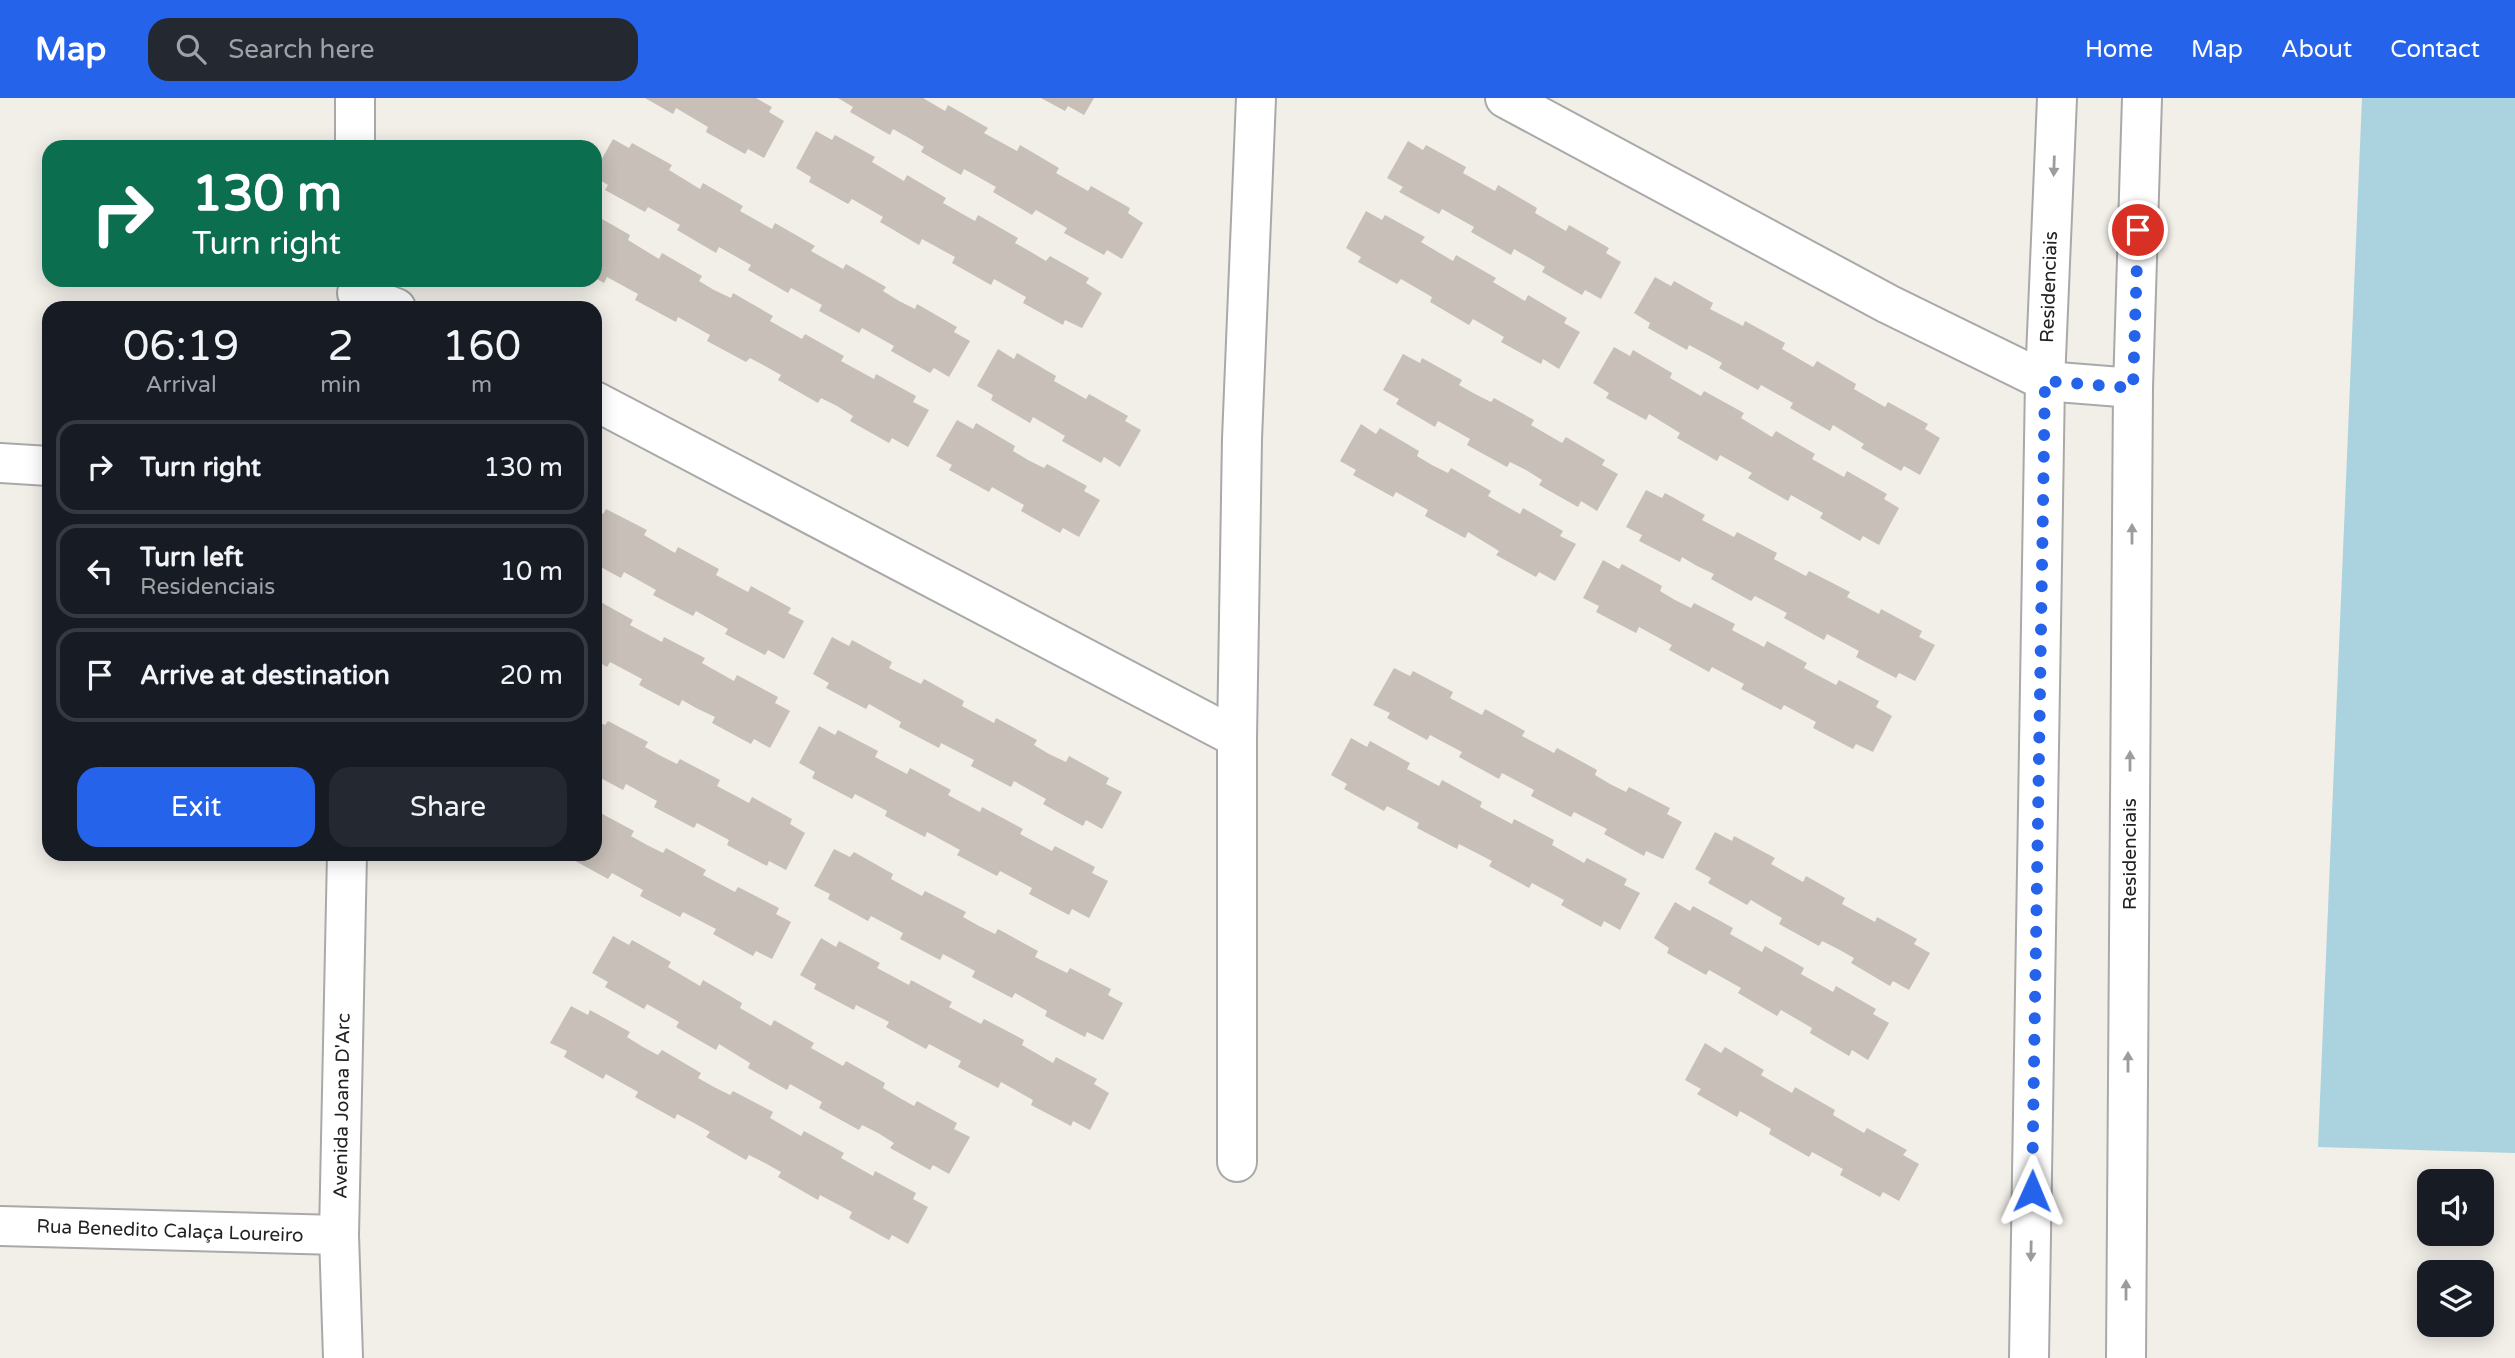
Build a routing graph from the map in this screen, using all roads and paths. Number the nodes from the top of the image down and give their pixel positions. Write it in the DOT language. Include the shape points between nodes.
graph roads {
  1 [pos="355,98"];
  2 [pos="1256,98"];
  3 [pos="1505,98"];
  4 [pos="2057,98"];
  5 [pos="2142,98"];
  6 [pos="355,140"];
  7 [pos="357,294"];
  8 [pos="376,301"];
  9 [pos="2045,381"];
  10 [pos="2133,388"];
  11 [pos="602,405"];
  12 [pos="0,463"];
  13 [pos="42,466"];
  14 [pos="1237,738"];
  15 [pos="347,861"];
  16 [pos="1237,1162"];
  17 [pos="0,1226"];
  18 [pos="339,1235"];
  19 [pos="343,1358"];
  20 [pos="2029,1358"];
  21 [pos="2126,1358"];
  1 -- 6 [label="street"];
  2 -- 14 [label="street" via="1242,439"];
  3 -- 9 [label="street" via="1888,304"];
  4 -- 9 [label="street, Residenciais, one-way"];
  5 -- 10 [label="street, Residenciais"];
  7 -- 8 [label="street"];
  9 -- 10 [label="street"];
  9 -- 20 [label="street, Residenciais, one-way"];
  21 -- 10 [label="street, Residenciais, one-way"];
  11 -- 14 [label="street"];
  12 -- 13 [label="street"];
  14 -- 16 [label="street"];
  15 -- 18 [label="street, Avenida Joana D'Arc"];
  17 -- 18 [label="street, Rua Benedito Calaça Loureiro"];
  18 -- 19 [label="street, Avenida Joana D'Arc"];
}
